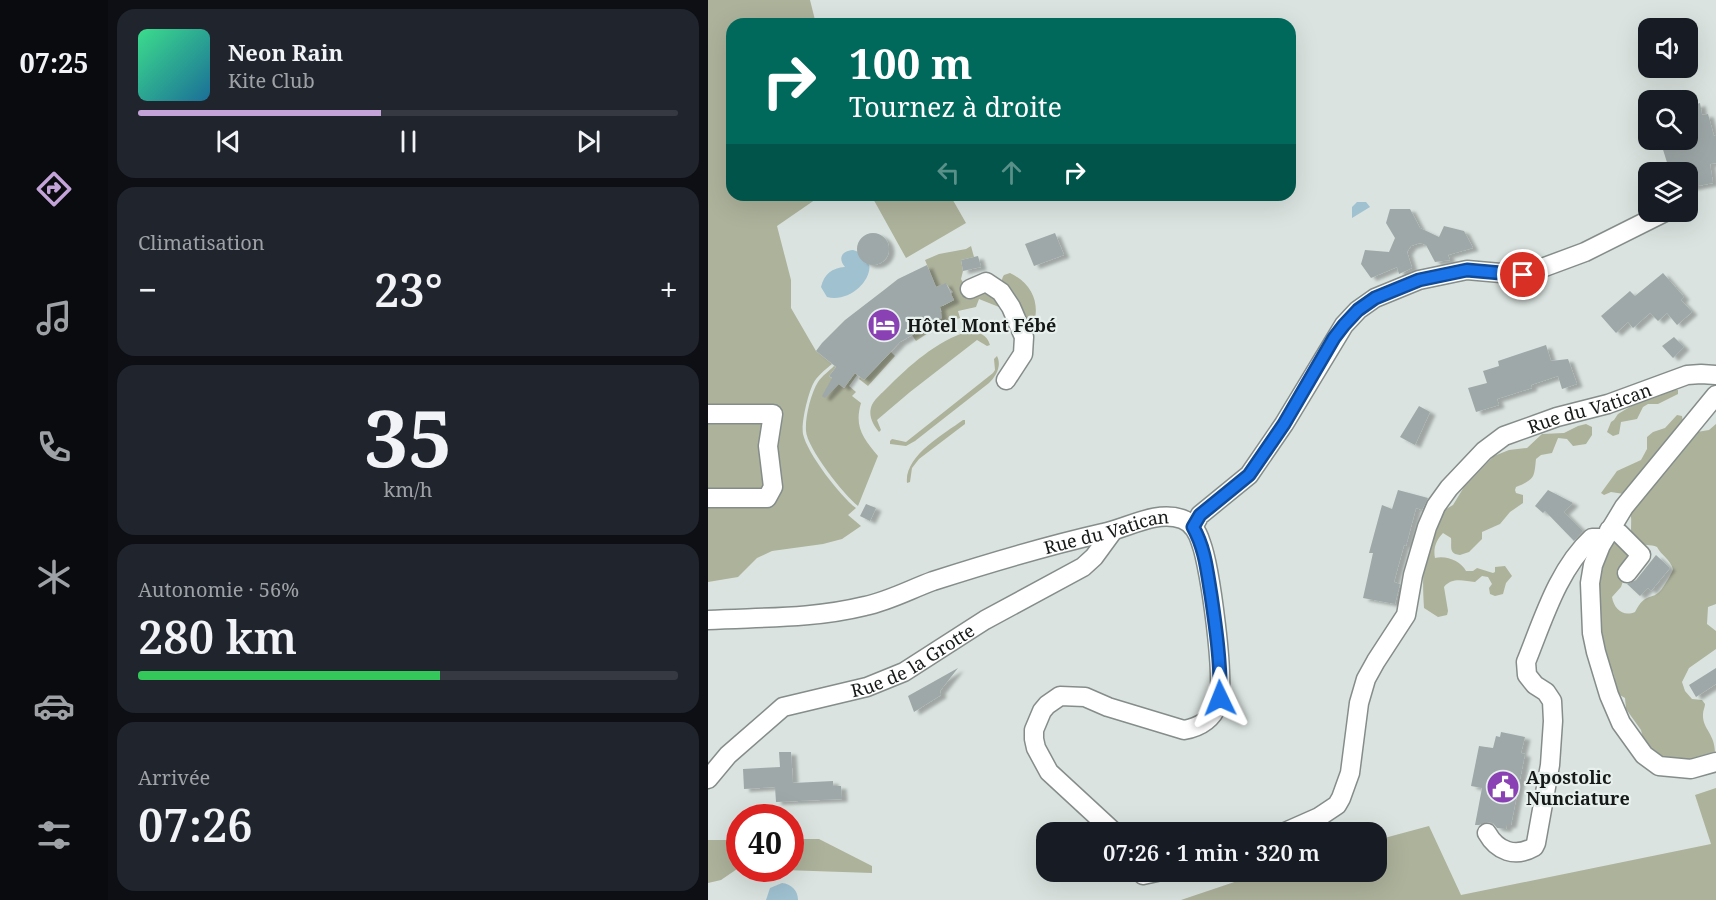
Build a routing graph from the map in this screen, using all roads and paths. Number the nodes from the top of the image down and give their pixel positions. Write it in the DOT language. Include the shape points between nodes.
graph roads {
  1 [pos="1645,222"];
  2 [pos="970,289"];
  3 [pos="1716,375"];
  4 [pos="1006,380"];
  5 [pos="1716,395"];
  6 [pos="708,414"];
  7 [pos="708,498"];
  8 [pos="1193,527"];
  9 [pos="1113,531"];
  10 [pos="1607,534"];
  11 [pos="1627,573"];
  12 [pos="708,620"];
  13 [pos="1716,762"];
  14 [pos="708,779"];
  15 [pos="1103,822"];
  16 [pos="1308,822"];
  17 [pos="1487,832"];
  1 -- 8 [label="street" via="1585,252 1523,275 1467,270 1419,280 1375,298 1358,310 1334,338 1249,475 1200,515"];
  2 -- 4 [label="street" via="986,282 1001,292 1024,337 1023,354"];
  3 -- 16 [label="street, Rue du Vatican" via="1687,375 1608,404 1526,427 1504,436 1470,466 1436,506 1419,551 1406,615 1366,679 1350,773 1341,798 1337,805"];
  5 -- 10 [label="street" via="1624,507"];
  6 -- 7 [label="street" via="772,414 768,446 773,487 767,498"];
  8 -- 9 [label="street, Rue du Vatican" via="1180,518 1167,516"];
  8 -- 15 [label="street, Rue du Vatican" via="1203,551 1216,631 1220,698 1213,715 1184,730 1085,697 1060,696 1047,705 1034,730 1036,748 1049,772"];
  9 -- 12 [label="street, Rue du Vatican" via="1016,556 867,606 790,618"];
  9 -- 14 [label="street, Rue de la Grotte" via="1083,567 985,620 904,672 867,687 783,707 728,755"];
  10 -- 11 [label="street" via="1619,533 1641,555"];
  10 -- 13 [label="street" via="1593,565 1590,583 1592,633 1621,723 1644,755 1659,766 1691,769"];
  10 -- 17 [label="street" via="1592,538 1582,547 1566,571 1526,662 1527,675 1552,701 1550,765 1536,843 1520,853 1504,851"];
}
